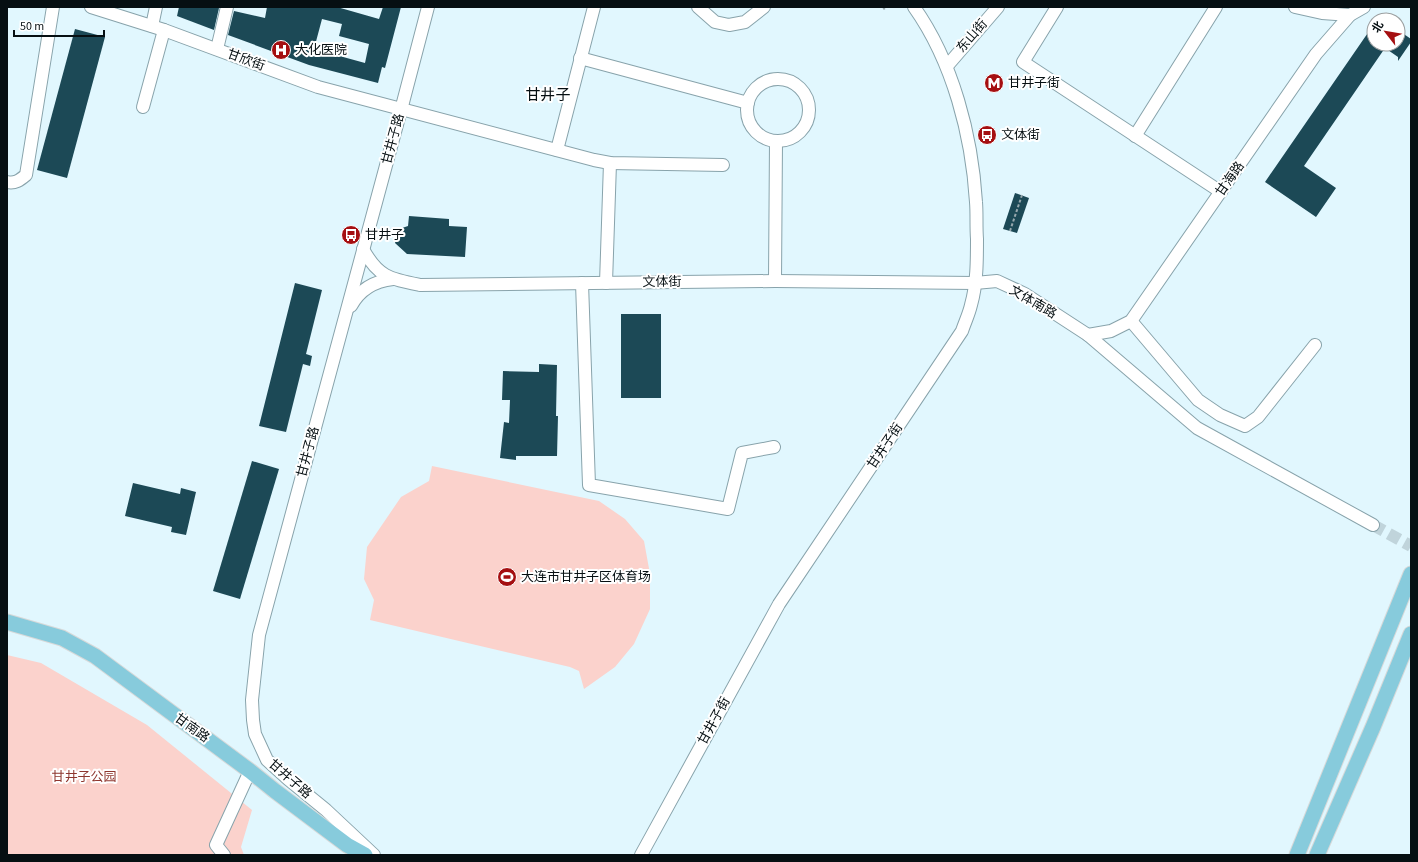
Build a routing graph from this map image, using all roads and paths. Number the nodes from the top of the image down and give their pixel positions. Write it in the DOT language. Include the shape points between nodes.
graph roads {
  1 [pos="53,7"];
  2 [pos="91,7"];
  3 [pos="156,7"];
  4 [pos="226,7"];
  5 [pos="428,7"];
  6 [pos="594,7"];
  7 [pos="698,7"];
  8 [pos="764,7"];
  9 [pos="883,7"];
  10 [pos="914,7"];
  11 [pos="998,7"];
  12 [pos="1057,7"];
  13 [pos="1216,7"];
  14 [pos="1295,7"];
  15 [pos="1364,7"];
  16 [pos="885,10"];
  17 [pos="1350,15"];
  18 [pos="152,26"];
  19 [pos="164,30"];
  20 [pos="217,49"];
  21 [pos="580,58"];
  22 [pos="947,66"];
  23 [pos="748,103"];
  24 [pos="143,107"];
  25 [pos="401,110"];
  26 [pos="1135,136"];
  27 [pos="776,141"];
  28 [pos="557,150"];
  29 [pos="610,163"];
  30 [pos="724,165"];
  31 [pos="7,182"];
  32 [pos="1221,192"];
  33 [pos="1022,196"];
  34 [pos="1010,231"];
  35 [pos="363,249"];
  36 [pos="393,279"];
  37 [pos="775,281"];
  38 [pos="582,283"];
  39 [pos="606,283"];
  40 [pos="975,283"];
  41 [pos="345,318"];
  42 [pos="1131,321"];
  43 [pos="1088,336"];
  44 [pos="1315,345"];
  45 [pos="774,447"];
  46 [pos="1373,525"];
  47 [pos="1411,574"];
  48 [pos="7,622"];
  49 [pos="1411,634"];
  50 [pos="250,771"];
  51 [pos="224,855"];
  52 [pos="365,855"];
  53 [pos="374,855"];
  54 [pos="641,855"];
  55 [pos="1297,855"];
  56 [pos="1317,855"];
  1 -- 31 [label="street" via="26,175 18,182"];
  2 -- 18 [label="street, 甘欣街"];
  3 -- 18 [label="street"];
  4 -- 20 [label="street"];
  5 -- 25 [label="street, 甘井子路"];
  6 -- 21 [label="street"];
  7 -- 8 [label="street" via="715,22 729,25 745,22"];
  9 -- 16 [label="path"];
  10 -- 22 [label="street, 甘井子街" via="931,33"];
  11 -- 22 [label="street, 东山街"];
  12 -- 26 [label="street" via="1023,62"];
  13 -- 26 [label="street"];
  14 -- 17 [label="street" via="1322,13"];
  15 -- 17 [label="street, 甘海路"];
  17 -- 32 [label="street, 甘海路" via="1316,54"];
  18 -- 19 [label="street, 甘欣街"];
  19 -- 20 [label="street, 甘欣街"];
  19 -- 24 [label="street"];
  20 -- 25 [label="street, 甘欣街" via="318,87"];
  21 -- 23 [label="street"];
  21 -- 28 [label="street"];
  22 -- 40 [label="street, 甘井子街" via="970,151 976,202"];
  23 -- 27 [label="street" via="747,114 754,129 766,139"];
  23 -- 27 [label="street" via="752,93 769,80 789,81 798,85 804,93 809,102 810,112 803,130 786,141"];
  25 -- 28 [label="street, 甘欣街"];
  25 -- 35 [label="street, 甘井子路"];
  26 -- 32 [label="street"];
  27 -- 37 [label="street"];
  28 -- 29 [label="street, 甘欣街"];
  29 -- 30 [label="street, 甘欣街"];
  29 -- 39 [label="street"];
  32 -- 42 [label="street, 甘海路"];
  33 -- 34 [label="path"];
  35 -- 36 [label="street, 文体街" via="370,262 381,273"];
  35 -- 41 [label="street, 甘井子路"];
  36 -- 38 [label="street, 文体街" via="420,284"];
  36 -- 41 [label="street" via="383,280 363,291 355,298"];
  37 -- 39 [label="street, 文体街"];
  37 -- 40 [label="street, 文体街"];
  38 -- 39 [label="street, 文体街"];
  38 -- 45 [label="street" via="589,485 728,509 742,453"];
  40 -- 43 [label="street, 文体南路" via="997,281 1025,294"];
  40 -- 54 [label="street, 甘井子街" via="972,305 962,331 779,604"];
  41 -- 53 [label="street, 甘井子路" via="259,635 252,700 253,720 255,734 267,760"];
  42 -- 43 [label="street, 甘海路" via="1111,331"];
  42 -- 44 [label="street" via="1198,400 1220,415 1245,426 1258,417"];
  43 -- 46 [label="street, 文体南路" via="1197,428"];
  47 -- 55 [label="main road"];
  48 -- 50 [label="main road, 甘南路" via="62,638 94,656"];
  49 -- 56 [label="main road"];
  50 -- 51 [label="street" via="216,846"];
  50 -- 52 [label="main road, 甘南路" via="347,845"];
}
